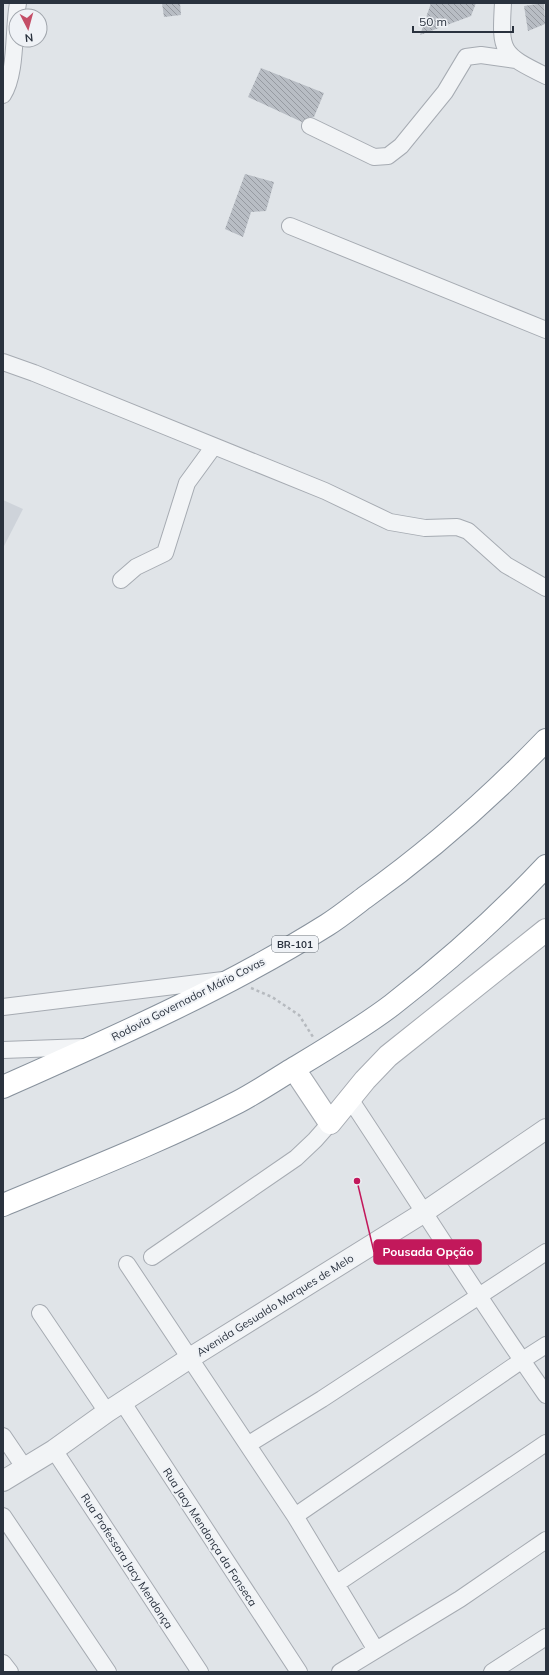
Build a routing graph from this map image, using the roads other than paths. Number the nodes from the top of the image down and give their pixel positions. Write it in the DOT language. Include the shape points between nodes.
graph roads {
  1 [pos="18,3"];
  2 [pos="503,3"];
  3 [pos="516,60"];
  4 [pos="546,76"];
  5 [pos="3,95"];
  6 [pos="310,126"];
  7 [pos="290,226"];
  8 [pos="546,330"];
  9 [pos="3,362"];
  10 [pos="214,446"];
  11 [pos="121,580"];
  12 [pos="546,588"];
  13 [pos="546,740"];
  14 [pos="546,866"];
  15 [pos="546,930"];
  16 [pos="231,979"];
  17 [pos="3,1007"];
  18 [pos="95,1046"];
  19 [pos="3,1050"];
  20 [pos="294,1069"];
  21 [pos="3,1087"];
  22 [pos="350,1099"];
  23 [pos="330,1123"];
  24 [pos="546,1129"];
  25 [pos="3,1205"];
  26 [pos="423,1213"];
  27 [pos="546,1252"];
  28 [pos="152,1257"];
  29 [pos="127,1264"];
  30 [pos="478,1296"];
  31 [pos="40,1312"];
  32 [pos="546,1345"];
  33 [pos="190,1358"];
  34 [pos="521,1360"];
  35 [pos="546,1395"];
  36 [pos="115,1407"];
  37 [pos="3,1436"];
  38 [pos="546,1443"];
  39 [pos="249,1444"];
  40 [pos="54,1450"];
  41 [pos="24,1467"];
  42 [pos="3,1481"];
  43 [pos="3,1516"];
  44 [pos="296,1516"];
  45 [pos="546,1540"];
  46 [pos="336,1584"];
  47 [pos="546,1637"];
  48 [pos="376,1650"];
  49 [pos="3,1663"];
  50 [pos="10,1672"];
  51 [pos="108,1672"];
  52 [pos="200,1672"];
  53 [pos="299,1672"];
  54 [pos="340,1672"];
  55 [pos="492,1672"];
  1 -- 5 [label="street" via="11,74"];
  2 -- 3 [label="street" via="504,46"];
  3 -- 4 [label="street"];
  3 -- 6 [label="street" via="481,55 466,57 445,92 402,146 388,156 374,158"];
  7 -- 8 [label="street"];
  9 -- 10 [label="street"];
  10 -- 11 [label="street" via="187,484 165,553 136,567"];
  10 -- 12 [label="street" via="325,491 390,522 425,528 457,527 468,531 506,565"];
  13 -- 16 [label="main road, Rodovia Governador Mário Covas / BR-101" via="462,821 394,877 328,924"];
  14 -- 20 [label="main road" via="474,936 391,1005"];
  15 -- 22 [label="main road" via="388,1056"];
  16 -- 17 [label="street"];
  16 -- 18 [label="main road, Rodovia Governador Mário Covas / BR-101"];
  18 -- 19 [label="street"];
  18 -- 21 [label="main road, Rodovia Governador Mário Covas / BR-101"];
  20 -- 23 [label="main road"];
  20 -- 25 [label="main road" via="240,1101 167,1137"];
  22 -- 23 [label="main road"];
  22 -- 26 [label="street"];
  23 -- 28 [label="street" via="296,1158"];
  24 -- 26 [label="street, Avenida Gesualdo Marques de Melo"];
  26 -- 30 [label="street"];
  26 -- 33 [label="street, Avenida Gesualdo Marques de Melo"];
  27 -- 30 [label="street"];
  29 -- 33 [label="street"];
  30 -- 34 [label="street"];
  30 -- 39 [label="street"];
  31 -- 36 [label="street, Rua Jacy Mendonça da Fonseca"];
  32 -- 34 [label="street"];
  33 -- 36 [label="street, Avenida Gesualdo Marques de Melo"];
  33 -- 39 [label="street"];
  34 -- 35 [label="street"];
  34 -- 44 [label="street"];
  36 -- 40 [label="street, Avenida Gesualdo Marques de Melo"];
  36 -- 53 [label="street, Rua Jacy Mendonça da Fonseca"];
  37 -- 41 [label="street"];
  38 -- 46 [label="street"];
  39 -- 44 [label="street"];
  40 -- 41 [label="street, Avenida Gesualdo Marques de Melo"];
  40 -- 52 [label="street, Rua Professora Jacy Mendonça"];
  41 -- 42 [label="street, Avenida Gesualdo Marques de Melo"];
  43 -- 51 [label="street"];
  44 -- 46 [label="street"];
  45 -- 48 [label="street"];
  46 -- 48 [label="street"];
  47 -- 55 [label="street"];
  48 -- 54 [label="street"];
  49 -- 50 [label="street"];
}
